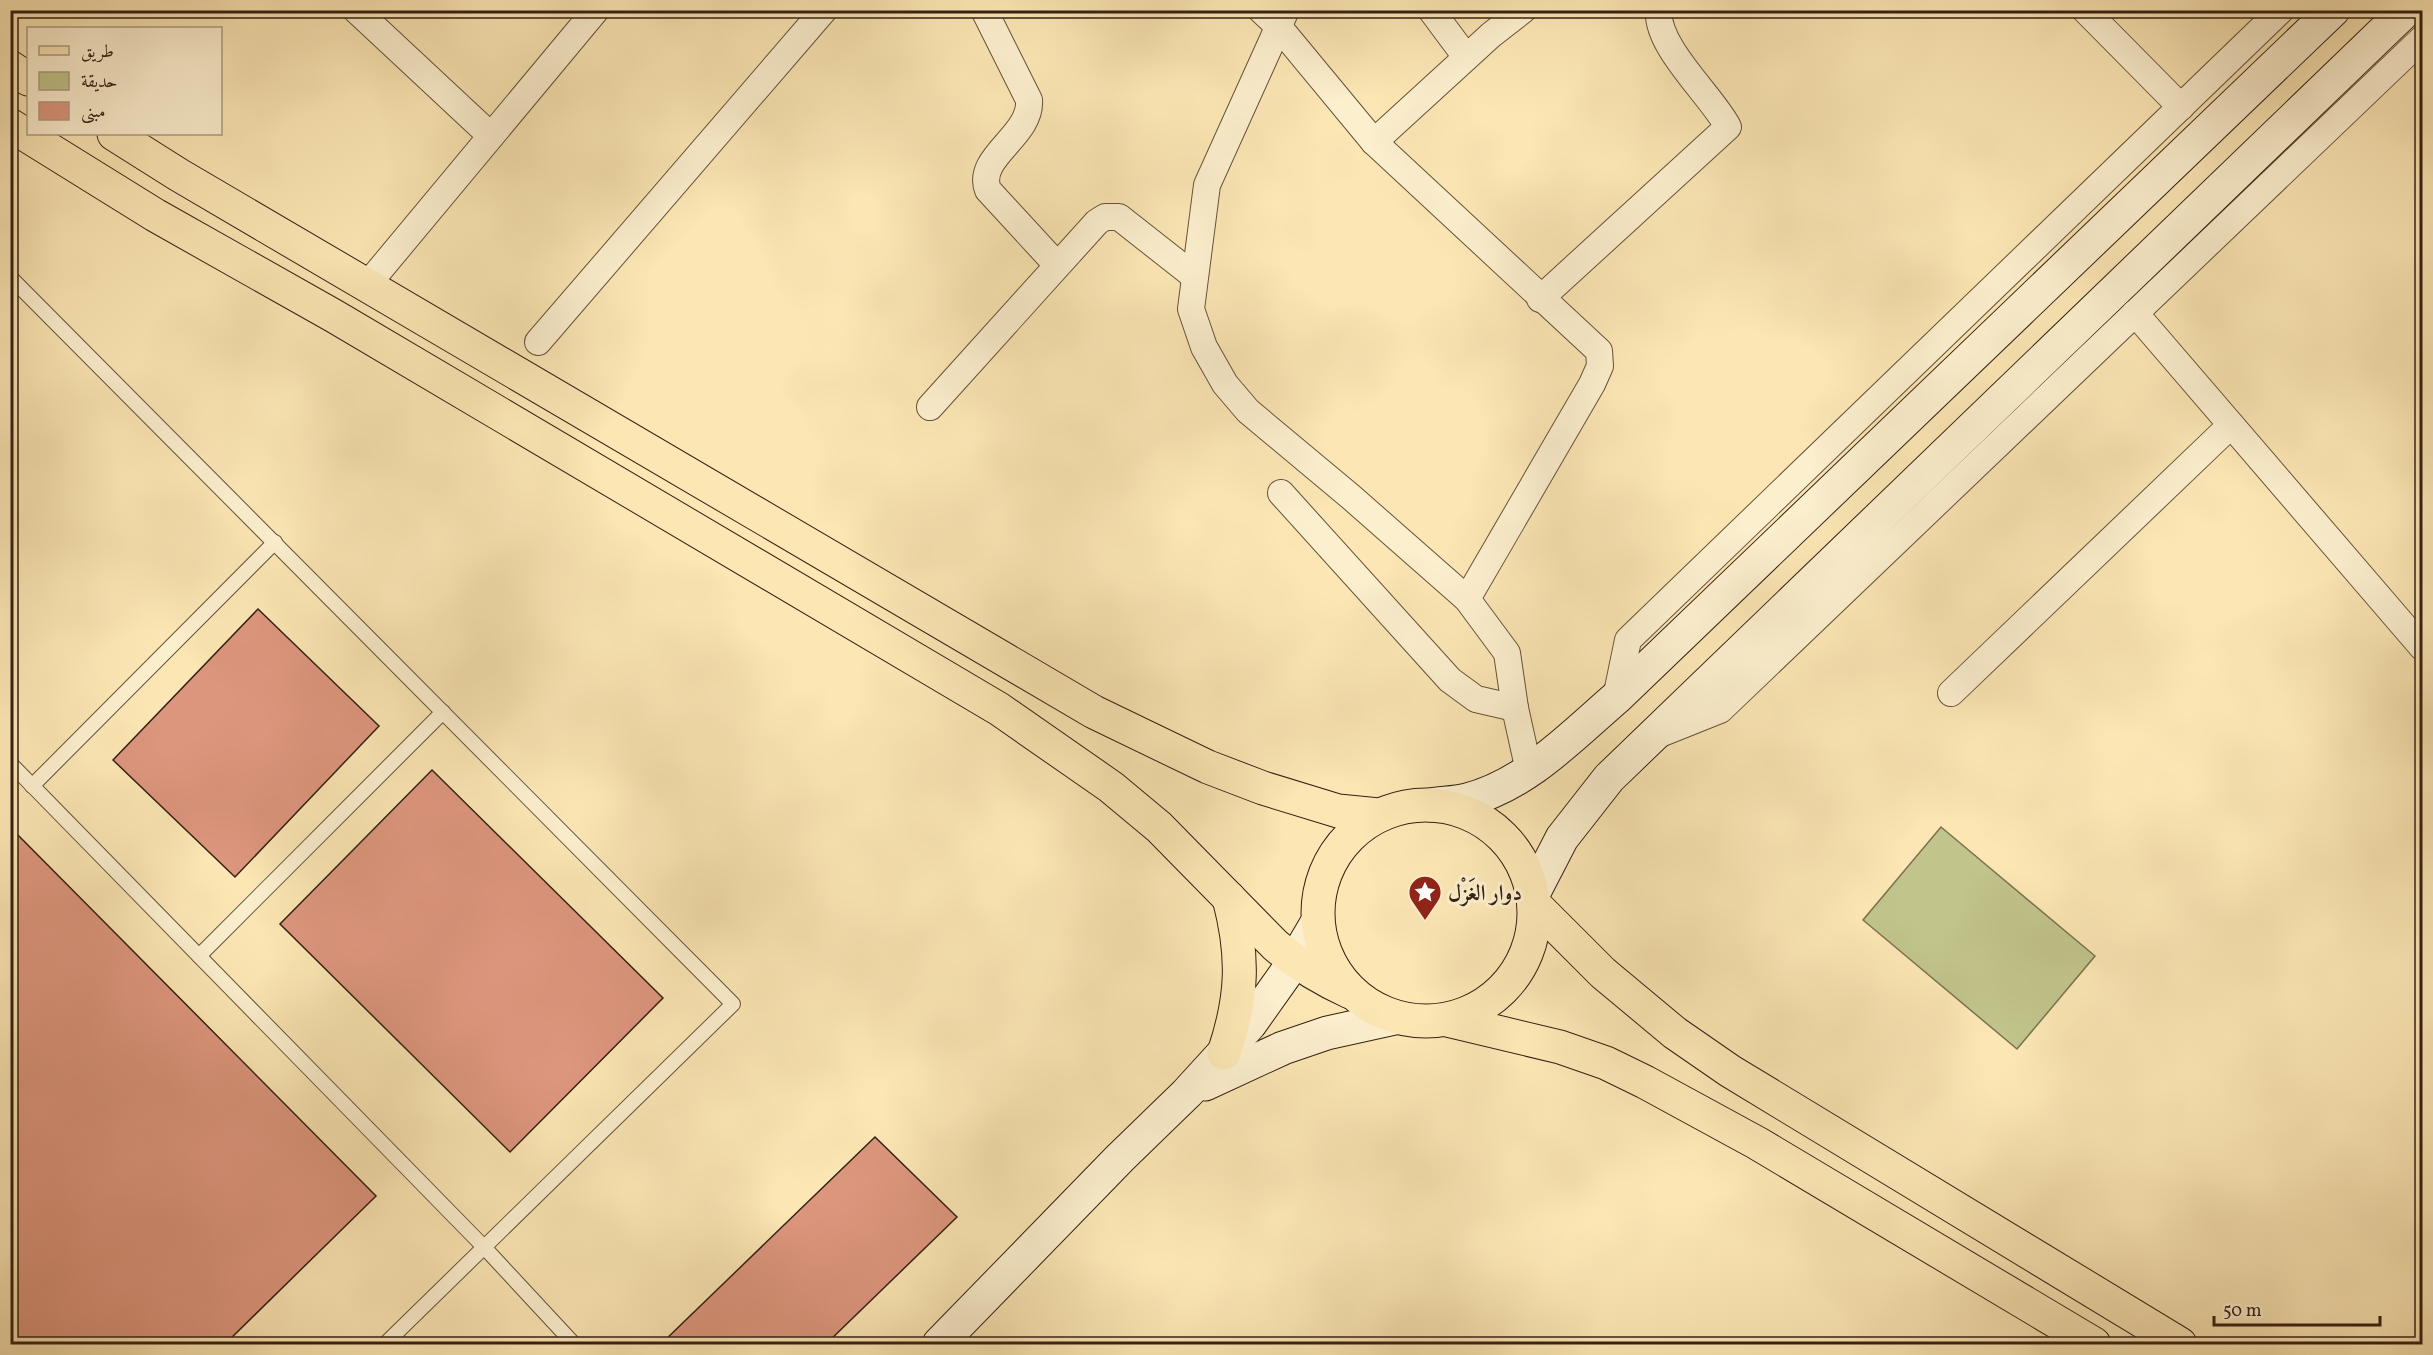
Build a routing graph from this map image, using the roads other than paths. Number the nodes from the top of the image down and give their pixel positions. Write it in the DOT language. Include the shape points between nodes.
graph roads {
  1 [pos="357,10"];
  2 [pos="596,10"];
  3 [pos="824,10"];
  4 [pos="984,10"];
  5 [pos="1431,10"];
  6 [pos="1523,10"];
  7 [pos="1659,10"];
  8 [pos="2085,10"];
  9 [pos="2282,10"];
  10 [pos="2333,10"];
  11 [pos="2406,10"];
  12 [pos="1275,16"];
  13 [pos="2422,39"];
  14 [pos="1467,57"];
  15 [pos="10,67"];
  16 [pos="27,78"];
  17 [pos="2181,107"];
  18 [pos="10,125"];
  19 [pos="116,135"];
  20 [pos="491,136"];
  21 [pos="1374,142"];
  22 [pos="1057,265"];
  23 [pos="1194,276"];
  24 [pos="10,277"];
  25 [pos="368,284"];
  26 [pos="1540,299"];
  27 [pos="2135,314"];
  28 [pos="538,342"];
  29 [pos="930,407"];
  30 [pos="2231,425"];
  31 [pos="1281,493"];
  32 [pos="275,542"];
  33 [pos="1467,599"];
  34 [pos="2418,634"];
  35 [pos="1951,693"];
  36 [pos="1616,698"];
  37 [pos="1515,708"];
  38 [pos="443,712"];
  39 [pos="1652,737"];
  40 [pos="10,763"];
  41 [pos="1529,771"];
  42 [pos="32,786"];
  43 [pos="1430,805"];
  44 [pos="1379,815"];
  45 [pos="1229,898"];
  46 [pos="1533,900"];
  47 [pos="1317,922"];
  48 [pos="199,956"];
  49 [pos="1294,962"];
  50 [pos="1350,992"];
  51 [pos="1395,1018"];
  52 [pos="1447,1020"];
  53 [pos="1224,1053"];
  54 [pos="1187,1093"];
  55 [pos="483,1246"];
  56 [pos="385,1344"];
  57 [pos="574,1344"];
  58 [pos="939,1344"];
  59 [pos="2094,1344"];
  60 [pos="2180,1344"];
  1 -- 20 [label="street"];
  2 -- 20 [label="street"];
  3 -- 28 [label="street"];
  4 -- 22 [label="street" via="1029,100 1024,122 990,166 985,182"];
  5 -- 14 [label="street"];
  6 -- 14 [label="street"];
  7 -- 26 [label="street" via="1658,21 1675,54 1728,127"];
  8 -- 17 [label="street"];
  9 -- 17 [label="street"];
  10 -- 36 [label="main road"];
  11 -- 39 [label="main road"];
  12 -- 21 [label="street"];
  12 -- 23 [label="street" via="1207,185"];
  13 -- 27 [label="street"];
  14 -- 21 [label="street"];
  15 -- 16 [label="main road"];
  17 -- 36 [label="street" via="1628,640"];
  18 -- 45 [label="main road" via="999,709 1111,787 1159,827"];
  19 -- 25 [label="main road"];
  20 -- 25 [label="street"];
  21 -- 26 [label="street"];
  22 -- 23 [label="street" via="1097,222 1112,215"];
  22 -- 29 [label="street"];
  23 -- 33 [label="street" via="1191,309 1204,347 1225,384 1248,411"];
  24 -- 32 [label="lane"];
  25 -- 44 [label="main road" via="1094,712 1208,767 1263,788 1330,810"];
  26 -- 33 [label="street" via="1599,351 1600,366"];
  27 -- 30 [label="street"];
  27 -- 39 [label="street" via="1720,710"];
  30 -- 34 [label="street"];
  30 -- 35 [label="street"];
  31 -- 37 [label="street" via="1450,680 1476,699"];
  32 -- 38 [label="lane"];
  32 -- 42 [label="lane"];
  33 -- 37 [label="street" via="1507,653"];
  36 -- 41 [label="main road"];
  37 -- 41 [label="street"];
  38 -- 48 [label="lane"];
  38 -- 55 [label="lane" via="733,1004"];
  39 -- 46 [label="main road" via="1609,778 1562,838"];
  40 -- 42 [label="lane"];
  41 -- 43 [label="main road" via="1468,800"];
  42 -- 48 [label="lane"];
  43 -- 44 [label="main road" via="1404,807"];
  43 -- 46 [label="main road" via="1456,809 1480,819 1501,835 1518,854 1529,878"];
  44 -- 47 [label="main road" via="1356,829 1338,848 1325,871"];
  45 -- 49 [label="main road"];
  45 -- 53 [label="main road" via="1241,960 1234,1023"];
  46 -- 52 [label="main road" via="1533,930 1526,956 1513,978 1480,1007"];
  46 -- 60 [label="main road" via="1603,973 1675,1034 1977,1223"];
  47 -- 49 [label="main road"];
  47 -- 50 [label="main road" via="1322,948"];
  48 -- 55 [label="lane"];
  49 -- 50 [label="main road"];
  49 -- 53 [label="main road"];
  50 -- 51 [label="main road" via="1371,1008"];
  51 -- 52 [label="main road"];
  51 -- 54 [label="main road" via="1282,1048"];
  52 -- 59 [label="main road" via="1560,1047 1645,1082 1757,1143"];
  53 -- 54 [label="main road"];
  54 -- 58 [label="main road"];
  55 -- 56 [label="lane"];
  55 -- 57 [label="lane"];
}
